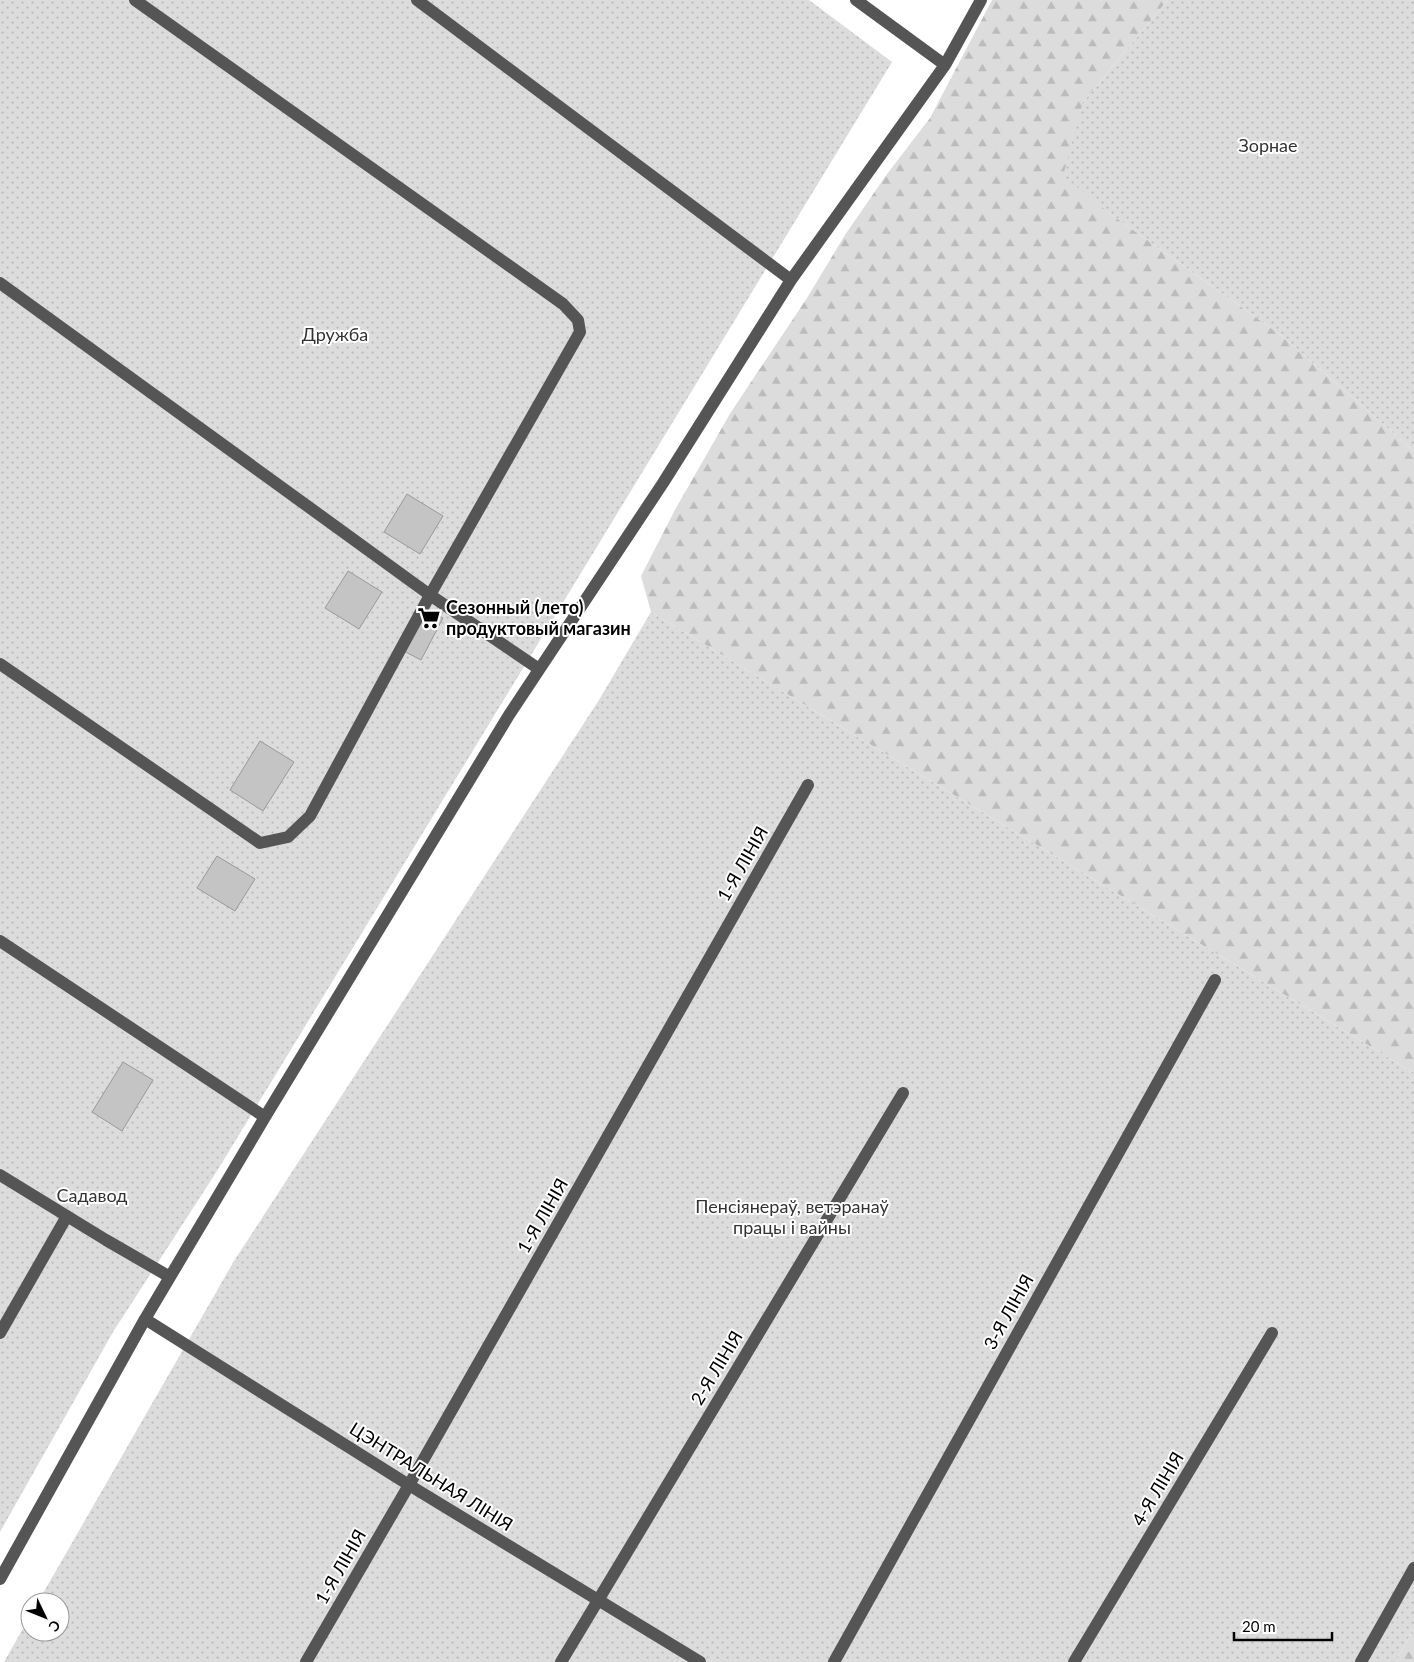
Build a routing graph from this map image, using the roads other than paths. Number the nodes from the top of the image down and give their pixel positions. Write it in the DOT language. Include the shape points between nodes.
graph roads {
  1 [pos="134,0"];
  2 [pos="417,0"];
  3 [pos="856,0"];
  4 [pos="981,0"];
  5 [pos="945,65"];
  6 [pos="791,280"];
  7 [pos="0,283"];
  8 [pos="430,595"];
  9 [pos="0,664"];
  10 [pos="539,669"];
  11 [pos="808,786"];
  12 [pos="0,941"];
  13 [pos="1215,980"];
  14 [pos="903,1093"];
  15 [pos="265,1116"];
  16 [pos="0,1175"];
  17 [pos="67,1216"];
  18 [pos="170,1277"];
  19 [pos="145,1319"];
  20 [pos="0,1333"];
  21 [pos="1272,1333"];
  22 [pos="409,1485"];
  23 [pos="1414,1568"];
  24 [pos="0,1579"];
  25 [pos="598,1599"];
  26 [pos="306,1662"];
  27 [pos="561,1662"];
  28 [pos="700,1662"];
  29 [pos="834,1662"];
  30 [pos="1074,1662"];
  31 [pos="1361,1662"];
  1 -- 8 [label="street" via="564,304 578,320 580,332"];
  2 -- 6 [label="street"];
  3 -- 5 [label="street"];
  4 -- 5 [label="street"];
  5 -- 6 [label="street"];
  6 -- 10 [label="street"];
  7 -- 8 [label="street"];
  8 -- 9 [label="street" via="310,816 288,837 260,843"];
  8 -- 10 [label="street"];
  10 -- 15 [label="street"];
  11 -- 22 [label="street, 1-Я ЛІНІЯ"];
  12 -- 15 [label="street"];
  13 -- 29 [label="street, 3-Я ЛІНІЯ"];
  14 -- 25 [label="street, 2-Я ЛІНІЯ"];
  15 -- 18 [label="street"];
  16 -- 17 [label="street"];
  17 -- 18 [label="street"];
  17 -- 20 [label="street"];
  18 -- 19 [label="street"];
  19 -- 22 [label="street, ЦЭНТРАЛЬНАЯ ЛІНІЯ"];
  19 -- 24 [label="street"];
  21 -- 30 [label="street, 4-Я ЛІНІЯ"];
  22 -- 25 [label="street, ЦЭНТРАЛЬНАЯ ЛІНІЯ"];
  22 -- 26 [label="street, 1-Я ЛІНІЯ"];
  23 -- 31 [label="street"];
  25 -- 27 [label="street, 2-Я ЛІНІЯ"];
  25 -- 28 [label="street, ЦЭНТРАЛЬНАЯ ЛІНІЯ"];
}
